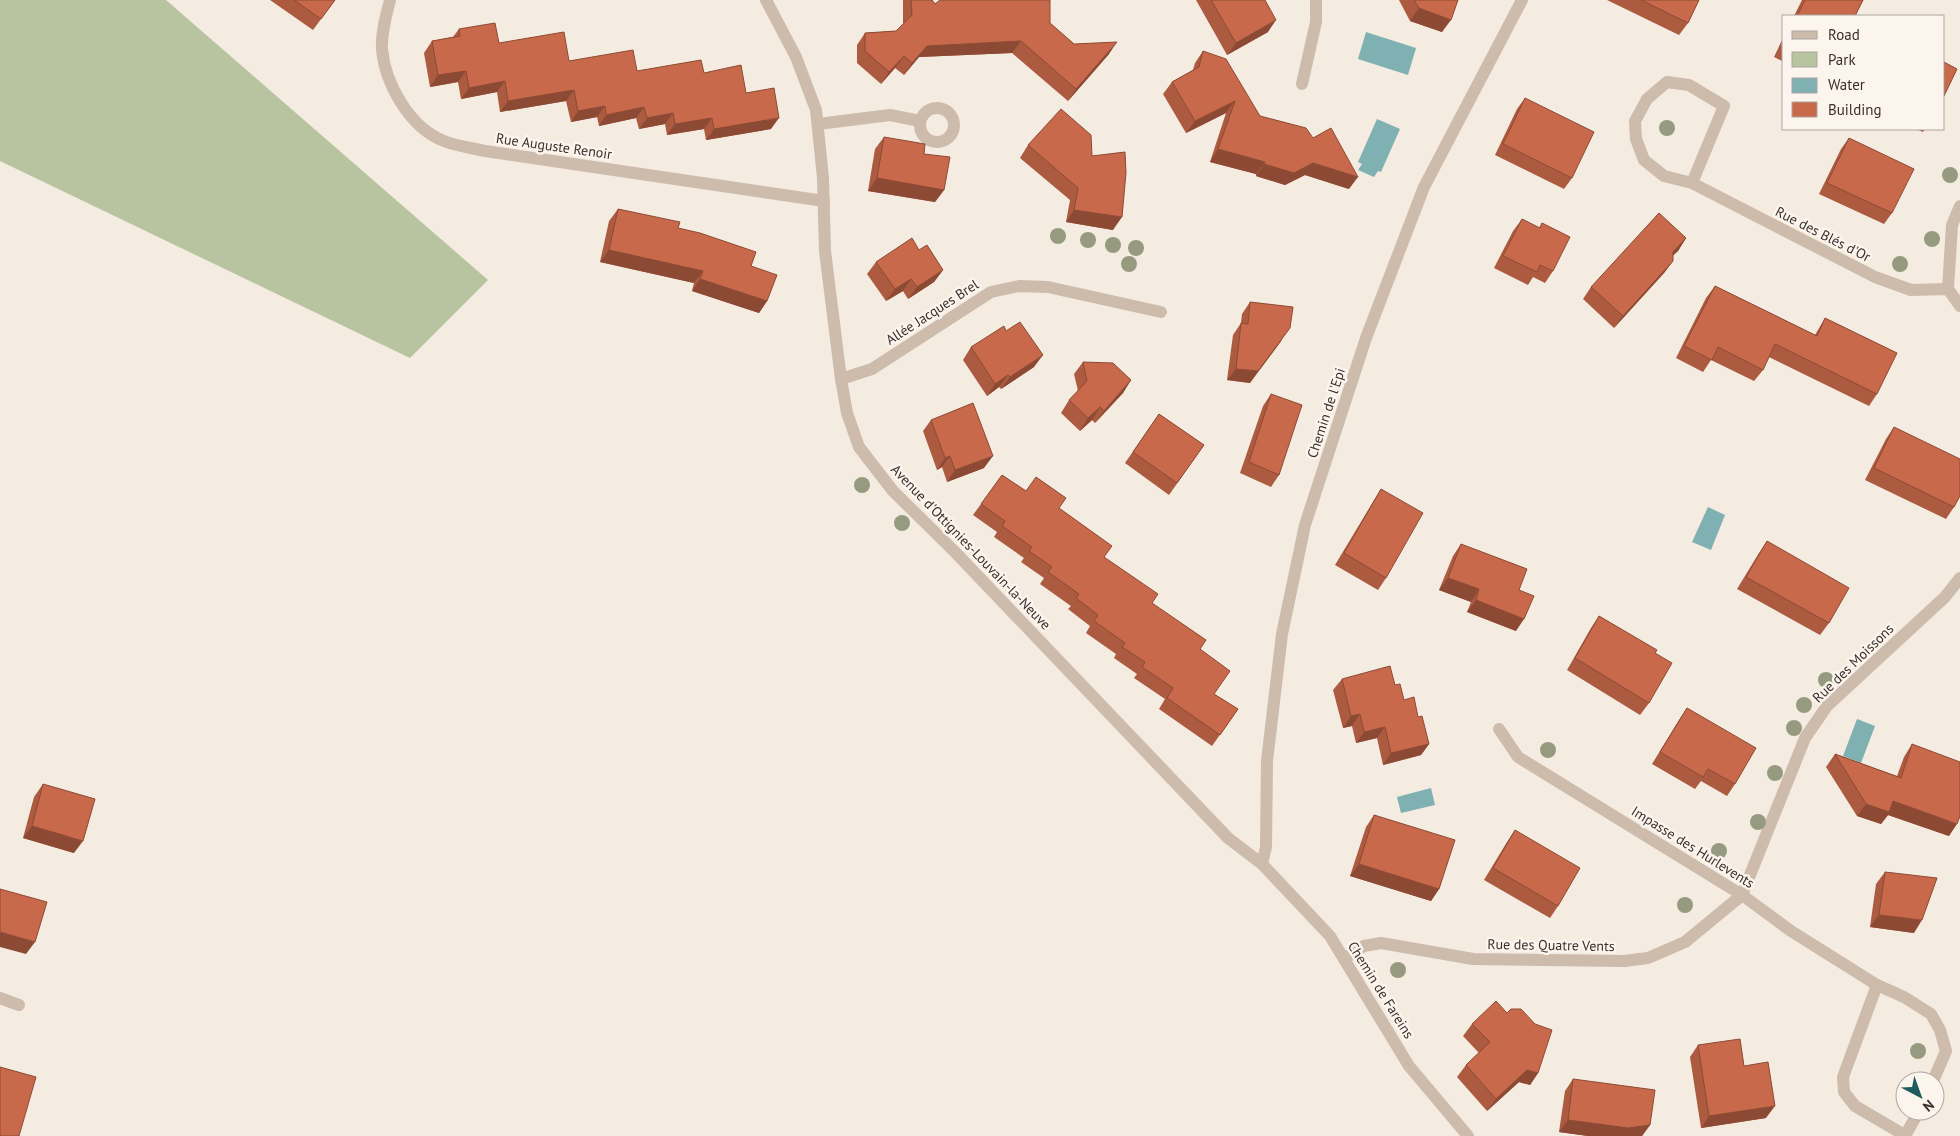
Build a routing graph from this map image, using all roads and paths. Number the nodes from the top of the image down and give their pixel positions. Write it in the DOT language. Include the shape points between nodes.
graph roads {
  1 [pos="390,0"];
  2 [pos="766,0"];
  3 [pos="1316,0"];
  4 [pos="1522,0"];
  5 [pos="1302,84"];
  6 [pos="920,121"];
  7 [pos="818,124"];
  8 [pos="1692,183"];
  9 [pos="824,201"];
  10 [pos="1960,206"];
  11 [pos="1948,289"];
  12 [pos="1960,306"];
  13 [pos="1162,312"];
  14 [pos="840,379"];
  15 [pos="1960,578"];
  16 [pos="1499,729"];
  17 [pos="1262,864"];
  18 [pos="1742,895"];
  19 [pos="1344,959"];
  20 [pos="1877,985"];
  21 [pos="0,998"];
  22 [pos="19,1005"];
  23 [pos="1937,1071"];
  24 [pos="1914,1121"];
  25 [pos="1468,1136"];
  26 [pos="1906,1136"];
  1 -- 9 [label="street, Rue Auguste Renoir" via="384,21 382,49 389,77 420,127 444,141 485,151"];
  2 -- 7 [label="street, Avenue d'Ottignies-Louvain-la-Neuve" via="796,57"];
  3 -- 5 [label="street" via="1316,22"];
  4 -- 17 [label="street, Chemin de l'Epi" via="1424,187 1366,338 1305,525 1282,634 1267,761 1266,847"];
  6 -- 7 [label="street" via="890,115"];
  7 -- 9 [label="street, Avenue d'Ottignies-Louvain-la-Neuve"];
  8 -- 8 [label="street, Rue des Blés d'Or" via="1724,106 1690,85 1667,82 1647,99 1635,121 1636,140 1644,160 1664,176"];
  8 -- 11 [label="street, Rue des Blés d'Or" via="1875,277 1911,290"];
  9 -- 14 [label="street, Avenue d'Ottignies-Louvain-la-Neuve" via="825,251"];
  10 -- 11 [label="street" via="1952,225"];
  11 -- 12 [label="street"];
  13 -- 14 [label="street, Allée Jacques Brel" via="1048,288 1019,286 991,292 872,369"];
  14 -- 17 [label="street, Avenue d'Ottignies-Louvain-la-Neuve" via="847,413 860,447 893,491 1228,838"];
  15 -- 18 [label="street, Rue des Moissons" via="1946,597 1827,706 1805,738"];
  16 -- 18 [label="street, Impasse des Hurlevents" via="1518,757"];
  17 -- 19 [label="street, Chemin de Fareins" via="1330,936"];
  18 -- 19 [label="street, Rue des Quatre Vents" via="1685,942 1648,958 1624,961 1473,959 1381,943 1364,946"];
  18 -- 20 [label="street, Impasse des Hurlevents" via="1791,931"];
  19 -- 25 [label="street, Chemin de Fareins" via="1410,1066"];
  20 -- 23 [label="street, Impasse des Hurlevents" via="1931,1014 1946,1051"];
  20 -- 26 [label="street" via="1843,1077 1844,1092 1855,1106"];
  21 -- 22 [label="street"];
  24 -- 26 [label="street"];
}
